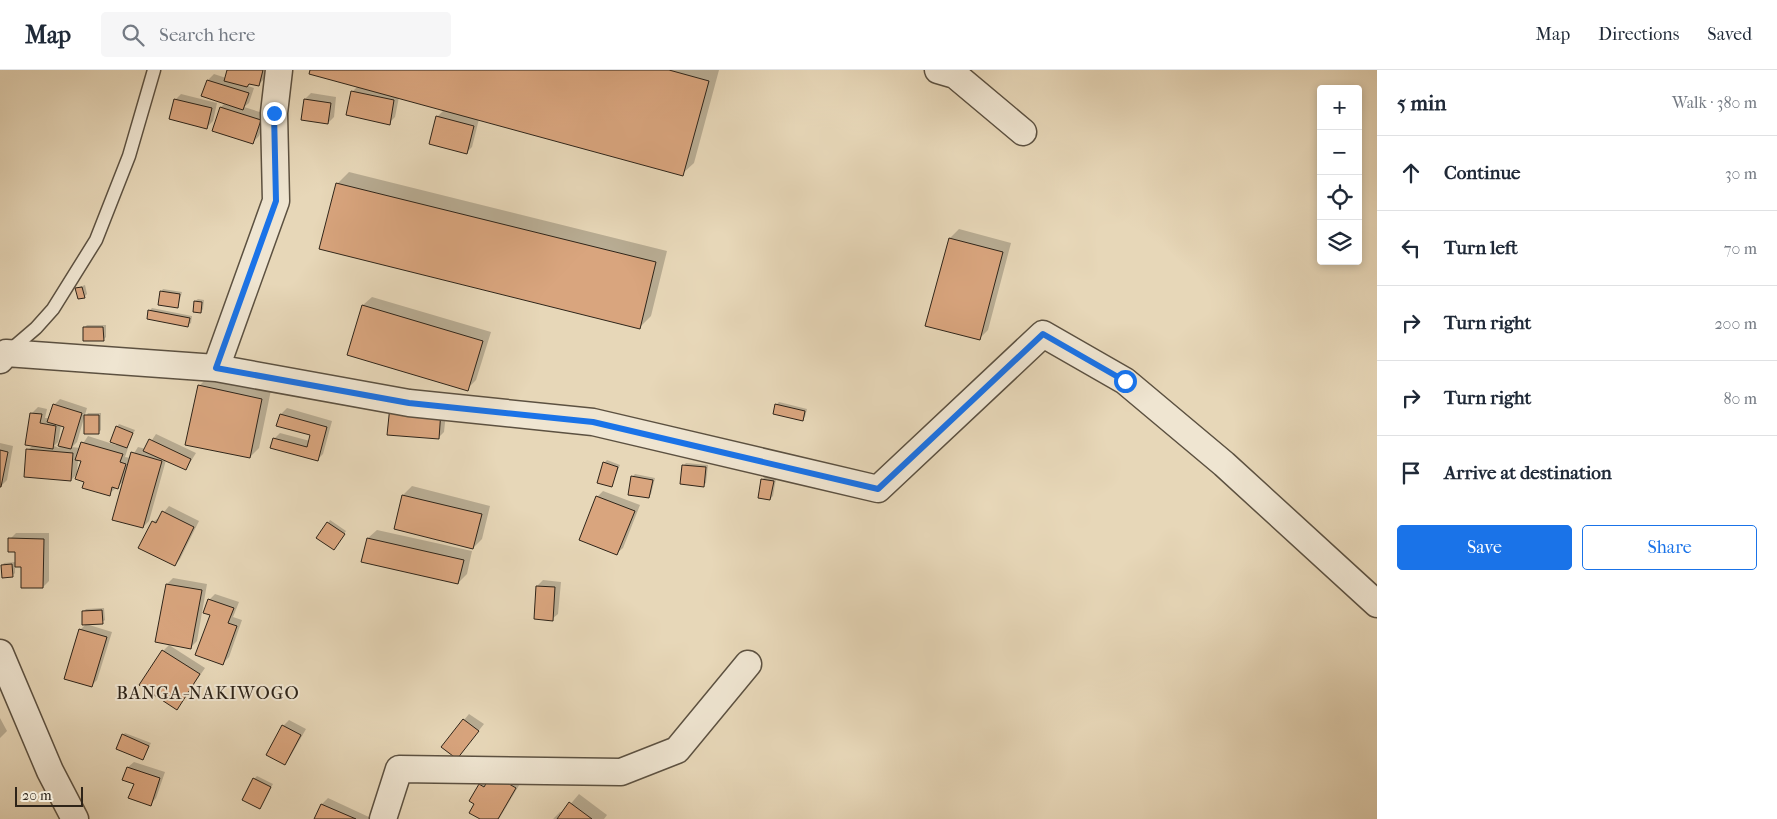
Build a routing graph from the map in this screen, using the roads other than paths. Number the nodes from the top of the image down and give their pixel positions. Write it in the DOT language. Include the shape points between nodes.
graph roads {
  1 [pos="154,70"];
  2 [pos="279,70"];
  3 [pos="938,70"];
  4 [pos="1023,132"];
  5 [pos="3,357"];
  6 [pos="216,368"];
  7 [pos="1377,604"];
  8 [pos="0,654"];
  9 [pos="748,664"];
  10 [pos="75,819"];
  11 [pos="383,819"];
  1 -- 5 [label="lane" via="129,156 96,240 53,308"];
  2 -- 6 [label="street" via="274,113 276,201"];
  3 -- 4 [label="street" via="955,75"];
  5 -- 6 [label="street"];
  6 -- 7 [label="street" via="409,403 593,422 878,489 1043,334 1125,381 1224,464"];
  8 -- 10 [label="street" via="50,771"];
  9 -- 11 [label="street" via="677,750 621,772 399,769"];
}
